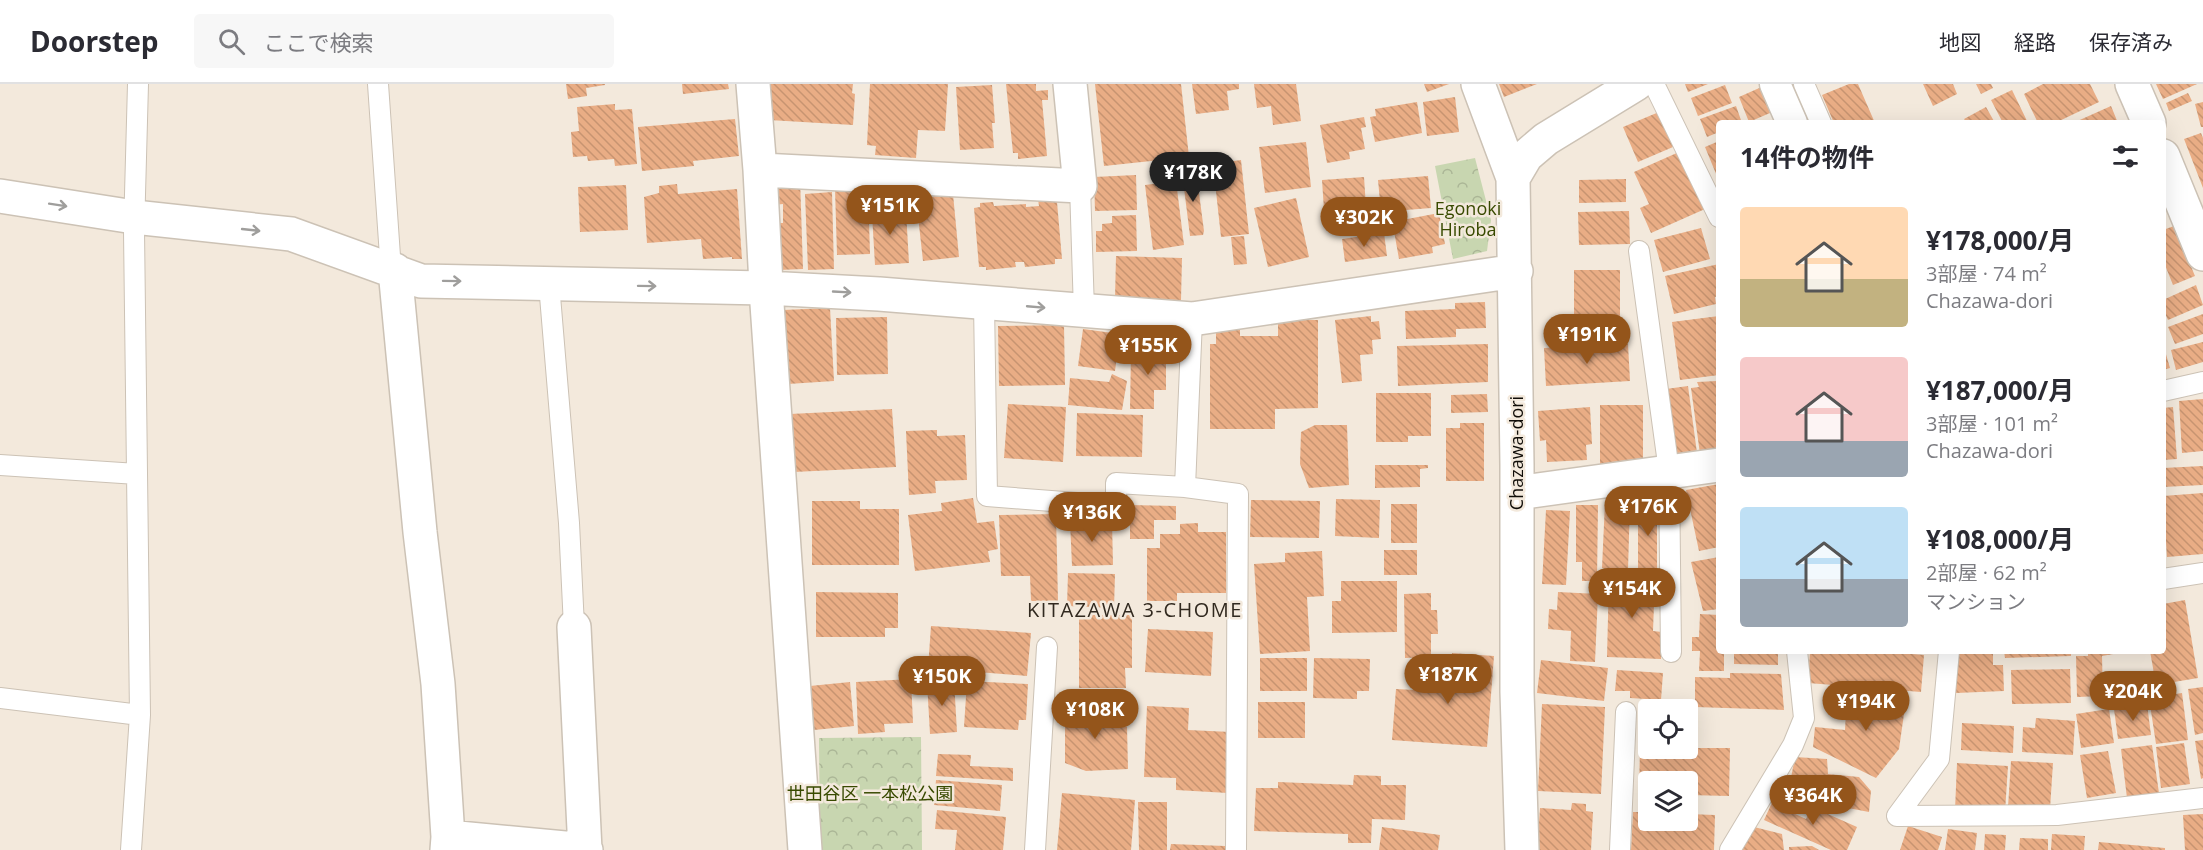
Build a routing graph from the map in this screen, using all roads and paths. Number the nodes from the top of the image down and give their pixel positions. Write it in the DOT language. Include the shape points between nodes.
graph roads {
  1 [pos="138,84"];
  2 [pos="378,84"];
  3 [pos="753,84"];
  4 [pos="1070,84"];
  5 [pos="1478,84"];
  6 [pos="1636,84"];
  7 [pos="1654,84"];
  8 [pos="1775,84"];
  9 [pos="1804,84"];
  10 [pos="2132,84"];
  11 [pos="1791,120"];
  12 [pos="1820,120"];
  13 [pos="2148,120"];
  14 [pos="2166,163"];
  15 [pos="760,170"];
  16 [pos="1513,178"];
  17 [pos="1080,186"];
  18 [pos="0,196"];
  19 [pos="1716,211"];
  20 [pos="134,217"];
  21 [pos="1639,251"];
  22 [pos="2203,254"];
  23 [pos="395,270"];
  24 [pos="1516,271"];
  25 [pos="549,284"];
  26 [pos="766,288"];
  27 [pos="984,303"];
  28 [pos="1084,311"];
  29 [pos="1192,319"];
  30 [pos="2203,382"];
  31 [pos="2166,390"];
  32 [pos="0,465"];
  33 [pos="1716,465"];
  34 [pos="1670,471"];
  35 [pos="137,474"];
  36 [pos="1185,487"];
  37 [pos="1517,493"];
  38 [pos="2203,573"];
  39 [pos="2166,579"];
  40 [pos="574,627"];
  41 [pos="1047,647"];
  42 [pos="1671,652"];
  43 [pos="1797,654"];
  44 [pos="1949,654"];
  45 [pos="0,698"];
  46 [pos="1626,712"];
  47 [pos="140,715"];
  48 [pos="2203,798"];
  49 [pos="448,843"];
  50 [pos="131,850"];
  51 [pos="585,850"];
  52 [pos="805,850"];
  53 [pos="1035,850"];
  54 [pos="1236,850"];
  55 [pos="1522,850"];
  56 [pos="1620,850"];
  57 [pos="1730,850"];
  1 -- 20 [label="lane"];
  2 -- 23 [label="lane" via="390,256"];
  3 -- 15 [label="street"];
  4 -- 17 [label="street"];
  5 -- 16 [label="street"];
  6 -- 16 [label="street" via="1546,139 1526,156"];
  7 -- 19 [label="lane"];
  8 -- 11 [label="street"];
  9 -- 12 [label="lane"];
  10 -- 13 [label="street"];
  14 -- 22 [label="street"];
  15 -- 17 [label="street"];
  15 -- 26 [label="street"];
  16 -- 24 [label="street, Chazawa-dori"];
  17 -- 28 [label="lane"];
  18 -- 20 [label="street, one-way"];
  20 -- 23 [label="street, one-way" via="291,234"];
  20 -- 35 [label="lane"];
  21 -- 34 [label="lane"];
  23 -- 25 [label="street, one-way" via="421,281"];
  23 -- 49 [label="street" via="438,684"];
  24 -- 29 [label="street"];
  24 -- 37 [label="street, Chazawa-dori"];
  25 -- 26 [label="street, one-way"];
  25 -- 40 [label="lane"];
  26 -- 27 [label="street, one-way"];
  26 -- 52 [label="street"];
  27 -- 28 [label="street, one-way"];
  27 -- 36 [label="lane" via="987,496 1116,506 1116,483"];
  28 -- 29 [label="street"];
  29 -- 36 [label="lane"];
  30 -- 31 [label="lane"];
  32 -- 35 [label="lane"];
  33 -- 34 [label="street"];
  34 -- 37 [label="street"];
  34 -- 42 [label="lane"];
  35 -- 47 [label="lane"];
  36 -- 54 [label="lane" via="1238,494"];
  37 -- 55 [label="street, Chazawa-dori"];
  38 -- 39 [label="lane"];
  40 -- 51 [label="street"];
  41 -- 53 [label="lane"];
  43 -- 57 [label="lane" via="1804,718 1793,745"];
  44 -- 48 [label="lane" via="1939,759 1897,816 2057,815"];
  45 -- 47 [label="lane"];
  46 -- 56 [label="lane"];
  47 -- 50 [label="lane"];
  49 -- 51 [label="street"];
}
